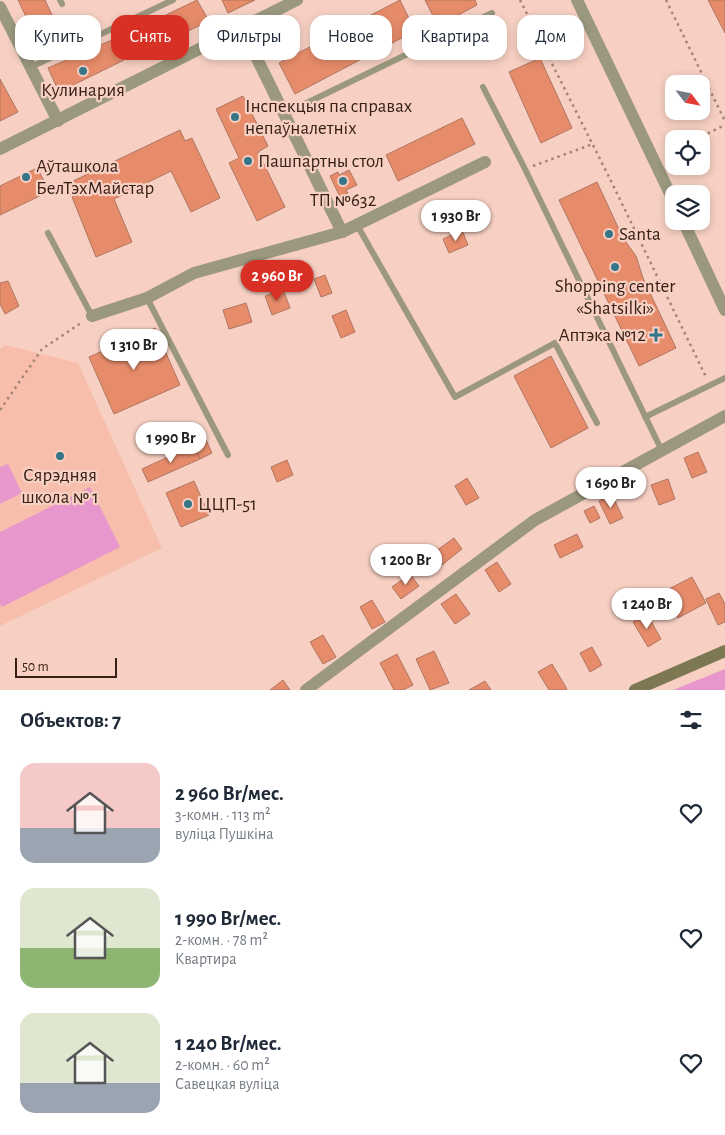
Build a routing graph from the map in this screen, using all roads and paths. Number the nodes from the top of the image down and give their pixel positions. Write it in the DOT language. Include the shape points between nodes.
graph roads {
  1 [pos="173,0"];
  2 [pos="297,0"];
  3 [pos="520,0"];
  4 [pos="577,0"];
  5 [pos="666,0"];
  6 [pos="0,7"];
  7 [pos="492,13"];
  8 [pos="268,15"];
  9 [pos="4,26"];
  10 [pos="199,50"];
  11 [pos="258,60"];
  12 [pos="31,67"];
  13 [pos="483,87"];
  14 [pos="284,114"];
  15 [pos="58,121"];
  16 [pos="725,121"];
  17 [pos="725,125"];
  18 [pos="710,132"];
  19 [pos="593,144"];
  20 [pos="0,149"];
  21 [pos="485,162"];
  22 [pos="525,169"];
  23 [pos="666,185"];
  24 [pos="357,225"];
  25 [pos="687,230"];
  26 [pos="342,232"];
  27 [pos="48,233"];
  28 [pos="147,298"];
  29 [pos="725,310"];
  30 [pos="92,316"];
  31 [pos="725,378"];
  32 [pos="710,385"];
  33 [pos="0,410"];
  34 [pos="645,416"];
  35 [pos="725,416"];
  36 [pos="597,423"];
  37 [pos="662,450"];
  38 [pos="228,455"];
  39 [pos="725,651"];
  40 [pos="306,690"];
  41 [pos="635,690"];
  1 -- 12 [label="lane"];
  2 -- 8 [label="street"];
  3 -- 19 [label="path"];
  4 -- 23 [label="street"];
  5 -- 16 [label="path"];
  6 -- 9 [label="street"];
  7 -- 14 [label="lane"];
  9 -- 12 [label="street"];
  10 -- 15 [label="street"];
  11 -- 14 [label="street"];
  12 -- 15 [label="street"];
  13 -- 22 [label="lane"];
  14 -- 26 [label="street"];
  15 -- 20 [label="street"];
  17 -- 18 [label="path"];
  19 -- 22 [label="path"];
  19 -- 32 [label="path"];
  21 -- 24 [label="street"];
  22 -- 34 [label="lane"];
  24 -- 26 [label="street"];
  24 -- 36 [label="lane" via="455,397 555,342"];
  25 -- 29 [label="street"];
  26 -- 28 [label="street" via="194,273"];
  27 -- 30 [label="lane"];
  28 -- 30 [label="street"];
  28 -- 38 [label="lane"];
  30 -- 33 [label="path" via="42,349"];
  31 -- 32 [label="lane"];
  32 -- 34 [label="lane"];
  34 -- 37 [label="lane"];
  35 -- 37 [label="street"];
  37 -- 40 [label="street" via="535,520"];
  39 -- 41 [label="main road"];
}
